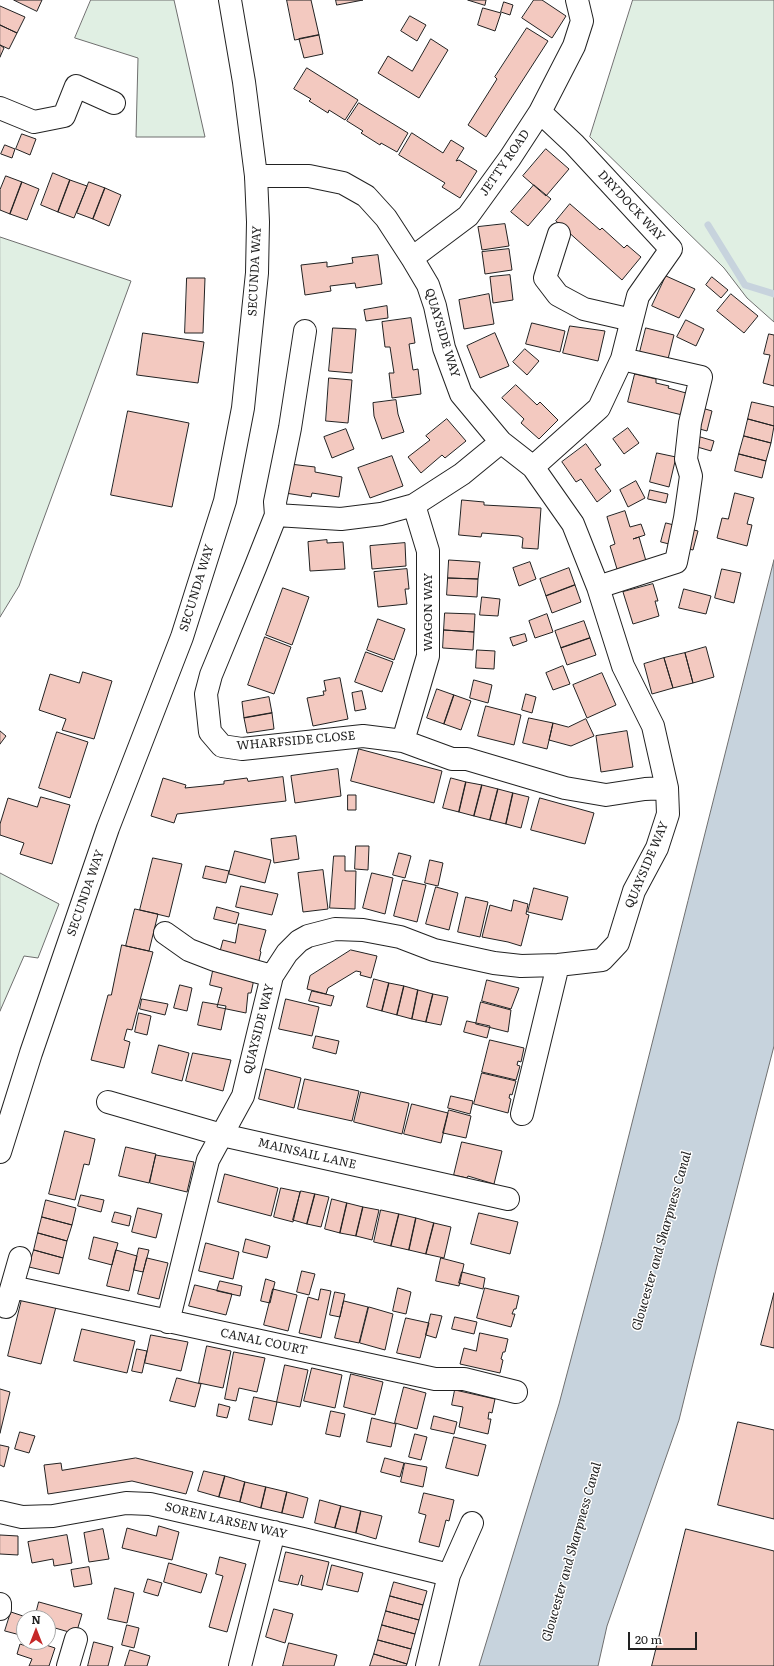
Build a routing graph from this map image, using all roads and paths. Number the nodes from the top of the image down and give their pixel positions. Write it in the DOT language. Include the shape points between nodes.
graph roads {
  1 [pos="230,0"];
  2 [pos="577,0"];
  3 [pos="114,103"];
  4 [pos="0,108"];
  5 [pos="540,112"];
  6 [pos="256,176"];
  7 [pos="559,234"];
  8 [pos="412,258"];
  9 [pos="632,320"];
  10 [pos="305,331"];
  11 [pos="622,359"];
  12 [pos="501,442"];
  13 [pos="533,467"];
  14 [pos="414,505"];
  15 [pos="276,515"];
  16 [pos="598,587"];
  17 [pos="403,741"];
  18 [pos="667,788"];
  19 [pos="165,933"];
  20 [pos="558,965"];
  21 [pos="272,976"];
  22 [pos="108,1102"];
  23 [pos="522,1114"];
  24 [pos="222,1135"];
  25 [pos="0,1152"];
  26 [pos="508,1199"];
  27 [pos="20,1258"];
  28 [pos="168,1322"];
  29 [pos="516,1392"];
  30 [pos="0,1512"];
  31 [pos="472,1523"];
  32 [pos="274,1532"];
  33 [pos="450,1575"];
  34 [pos="0,1604"];
  35 [pos="0,1609"];
  36 [pos="76,1640"];
  37 [pos="68,1666"];
  38 [pos="240,1666"];
  39 [pos="427,1666"];
  1 -- 6 [label="street, SECUNDA WAY"];
  2 -- 5 [label="street, JETTY ROAD" via="582,21 574,46"];
  3 -- 4 [label="street" via="76,86 64,116 34,122"];
  5 -- 8 [label="street, JETTY ROAD" via="468,216"];
  5 -- 9 [label="street, DRYDOCK WAY" via="574,144 671,248 638,296"];
  6 -- 8 [label="street, QUAYSIDE WAY" via="309,176 343,183 366,196 386,218"];
  6 -- 25 [label="street, SECUNDA WAY" via="257,273 243,408 225,501 182,637 108,828"];
  7 -- 9 [label="street" via="545,278 558,295 584,309"];
  8 -- 12 [label="street, QUAYSIDE WAY" via="428,285 444,348 461,394"];
  9 -- 11 [label="street, DRYDOCK WAY"];
  10 -- 15 [label="street, WHARFSIDE CLOSE" via="275,502"];
  11 -- 13 [label="street, DRYDOCK WAY" via="599,408"];
  11 -- 16 [label="street" via="702,377 690,423 686,459 691,476 676,562"];
  12 -- 13 [label="street, QUAYSIDE WAY"];
  12 -- 14 [label="street" via="462,474"];
  13 -- 16 [label="street, QUAYSIDE WAY" via="573,524"];
  14 -- 15 [label="street" via="381,514 341,519"];
  14 -- 17 [label="street, WAGON WAY" via="428,552 428,656"];
  15 -- 17 [label="street, WHARFSIDE CLOSE" via="211,675 206,694 210,732 222,746 242,749 363,736"];
  16 -- 18 [label="street, QUAYSIDE WAY" via="623,666 653,726"];
  17 -- 18 [label="street, WHARFSIDE CLOSE" via="452,759 467,759 565,788 606,795"];
  18 -- 20 [label="street, QUAYSIDE WAY" via="668,814 657,848 634,891 618,943 602,960"];
  19 -- 21 [label="street" via="189,950"];
  20 -- 21 [label="street, QUAYSIDE WAY" via="521,966 494,963 434,950 400,936 363,930 335,929 299,941 287,953"];
  20 -- 23 [label="street"];
  21 -- 24 [label="street, QUAYSIDE WAY" via="243,1096"];
  22 -- 24 [label="street, MAINSAIL LANE"];
  24 -- 26 [label="street, MAINSAIL LANE"];
  24 -- 28 [label="street, QUAYSIDE WAY" via="208,1160"];
  27 -- 28 [label="street, CANAL COURT" via="9,1297"];
  28 -- 29 [label="street, CANAL COURT" via="434,1379 464,1379"];
  30 -- 32 [label="street, SOREN LARSEN WAY" via="22,1517 53,1516 126,1503 150,1504"];
  31 -- 33 [label="street"];
  32 -- 33 [label="street, SOREN LARSEN WAY"];
  32 -- 38 [label="street"];
  33 -- 39 [label="street"];
  34 -- 35 [label="street"];
  36 -- 37 [label="street"];
}
